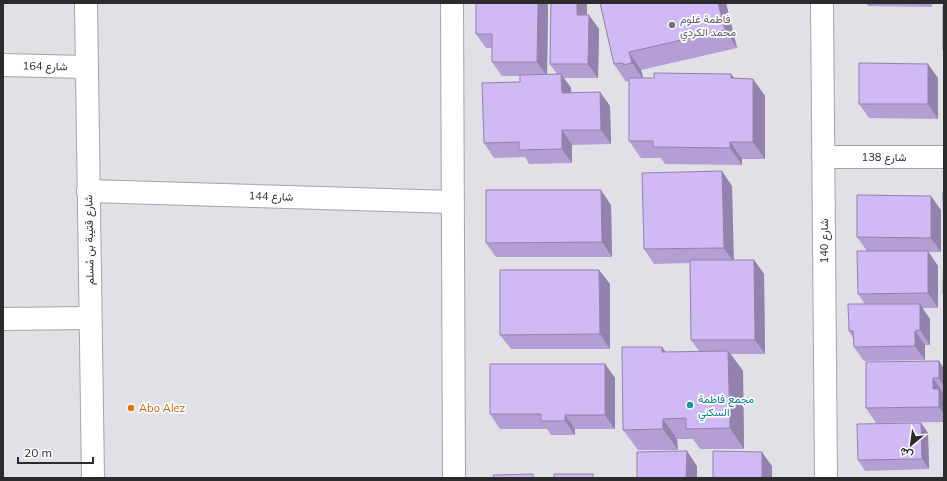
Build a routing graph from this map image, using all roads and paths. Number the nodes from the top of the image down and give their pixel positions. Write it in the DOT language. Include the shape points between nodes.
graph roads {
  1 [pos="86,3"];
  2 [pos="452,3"];
  3 [pos="822,3"];
  4 [pos="3,65"];
  5 [pos="86,67"];
  6 [pos="823,157"];
  7 [pos="944,157"];
  8 [pos="88,190"];
  9 [pos="453,202"];
  10 [pos="90,318"];
  11 [pos="3,319"];
  12 [pos="92,478"];
  13 [pos="454,478"];
  14 [pos="826,478"];
  1 -- 5 [label="street, شارع قتيبة بن مُسلم"];
  2 -- 9 [label="street"];
  3 -- 6 [label="street, شارع 140"];
  4 -- 5 [label="street, شارع 164"];
  5 -- 8 [label="street, شارع قتيبة بن مُسلم"];
  6 -- 7 [label="street, شارع 138"];
  6 -- 14 [label="street, شارع 140"];
  8 -- 9 [label="street, شارع 144"];
  8 -- 10 [label="street, شارع قتيبة بن مُسلم"];
  9 -- 13 [label="street"];
  10 -- 11 [label="street"];
  10 -- 12 [label="street, شارع قتيبة بن مُسلم"];
}
